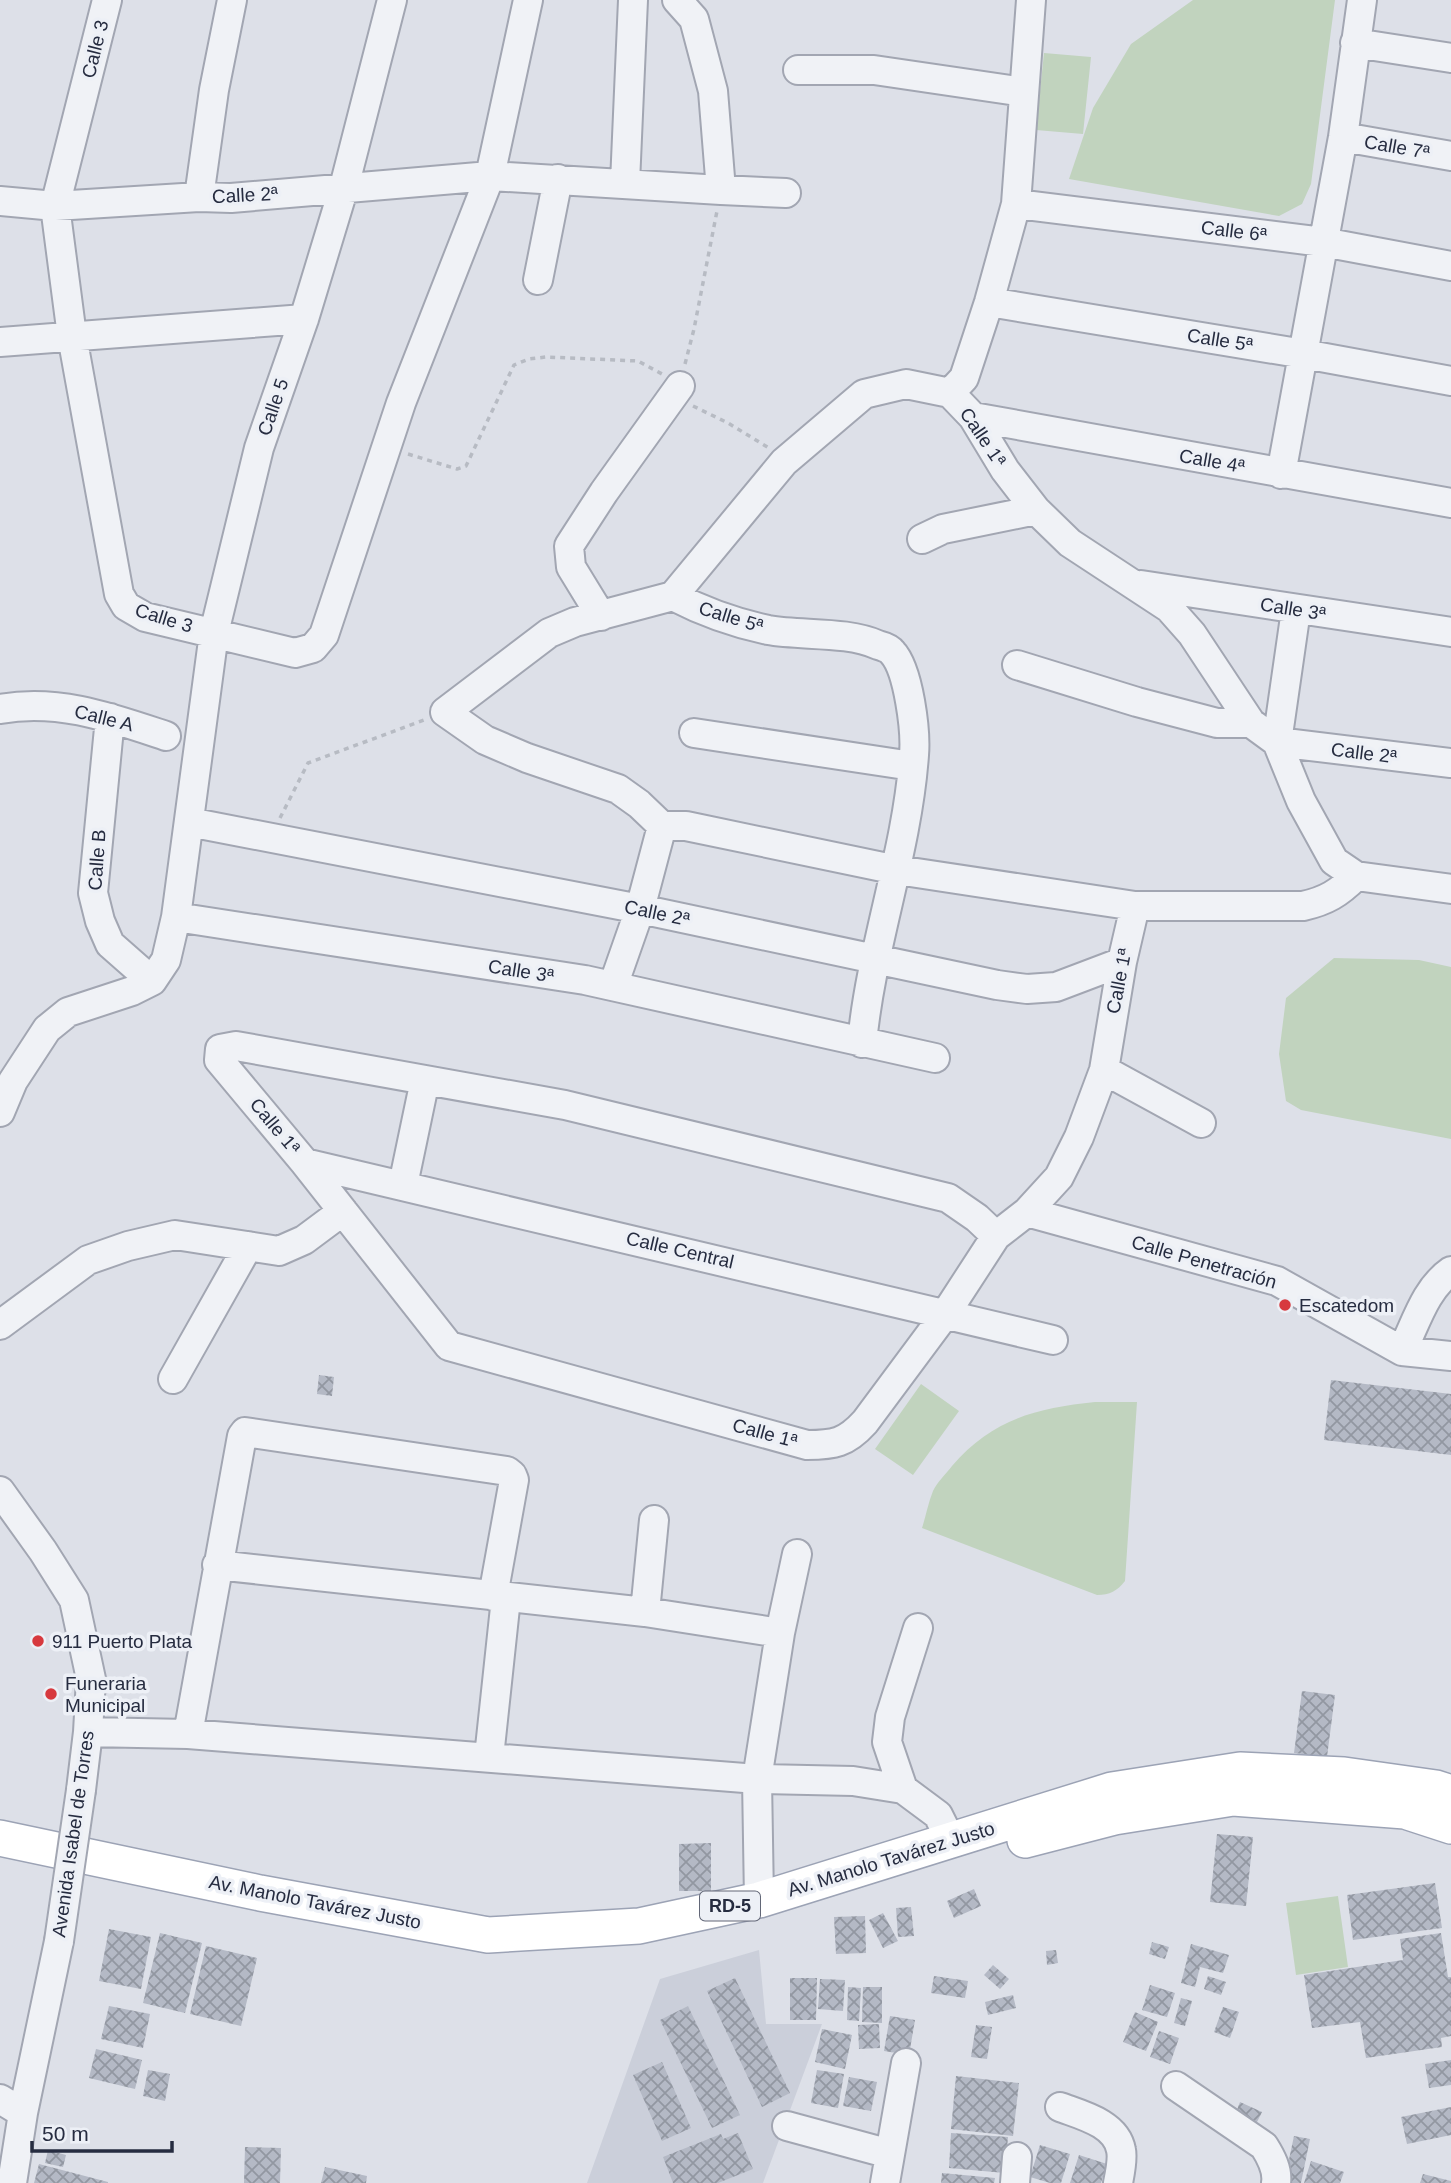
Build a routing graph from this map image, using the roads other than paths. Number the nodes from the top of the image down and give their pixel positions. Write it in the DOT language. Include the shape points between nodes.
graph roads {
  1 [pos="107,0"];
  2 [pos="232,0"];
  3 [pos="392,0"];
  4 [pos="528,0"];
  5 [pos="633,0"];
  6 [pos="677,0"];
  7 [pos="1031,0"];
  8 [pos="1362,0"];
  9 [pos="1355,43"];
  10 [pos="1451,52"];
  11 [pos="1451,58"];
  12 [pos="798,70"];
  13 [pos="1024,92"];
  14 [pos="1343,137"];
  15 [pos="1451,156"];
  16 [pos="491,176"];
  17 [pos="558,179"];
  18 [pos="625,183"];
  19 [pos="344,187"];
  20 [pos="721,190"];
  21 [pos="786,193"];
  22 [pos="199,197"];
  23 [pos="0,201"];
  24 [pos="1016,204"];
  25 [pos="55,205"];
  26 [pos="1323,242"];
  27 [pos="1451,267"];
  28 [pos="538,280"];
  29 [pos="989,303"];
  30 [pos="304,319"];
  31 [pos="72,336"];
  32 [pos="0,342"];
  33 [pos="1304,354"];
  34 [pos="1451,381"];
  35 [pos="680,386"];
  36 [pos="950,393"];
  37 [pos="973,417"];
  38 [pos="1281,474"];
  39 [pos="1451,503"];
  40 [pos="1036,510"];
  41 [pos="922,539"];
  42 [pos="1135,584"];
  43 [pos="673,596"];
  44 [pos="1296,610"];
  45 [pos="601,616"];
  46 [pos="1451,632"];
  47 [pos="214,633"];
  48 [pos="1017,665"];
  49 [pos="0,709"];
  50 [pos="110,718"];
  51 [pos="1251,723"];
  52 [pos="694,733"];
  53 [pos="166,736"];
  54 [pos="1277,743"];
  55 [pos="1451,763"];
  56 [pos="912,766"];
  57 [pos="189,822"];
  58 [pos="662,826"];
  59 [pos="897,870"];
  60 [pos="1356,876"];
  61 [pos="1451,889"];
  62 [pos="1135,906"];
  63 [pos="640,909"];
  64 [pos="176,917"];
  65 [pos="876,960"];
  66 [pos="1122,962"];
  67 [pos="152,981"];
  68 [pos="613,986"];
  69 [pos="862,1043"];
  70 [pos="935,1058"];
  71 [pos="1104,1070"];
  72 [pos="425,1080"];
  73 [pos="0,1112"];
  74 [pos="1201,1123"];
  75 [pos="305,1163"];
  76 [pos="403,1185"];
  77 [pos="343,1211"];
  78 [pos="1027,1212"];
  79 [pos="996,1236"];
  80 [pos="248,1246"];
  81 [pos="1451,1271"];
  82 [pos="946,1313"];
  83 [pos="0,1325"];
  84 [pos="1053,1340"];
  85 [pos="1402,1351"];
  86 [pos="1451,1356"];
  87 [pos="173,1379"];
  88 [pos="2,1500"];
  89 [pos="654,1520"];
  90 [pos="797,1554"];
  91 [pos="217,1565"];
  92 [pos="500,1597"];
  93 [pos="645,1612"];
  94 [pos="918,1628"];
  95 [pos="780,1633"];
  96 [pos="88,1732"];
  97 [pos="188,1734"];
  98 [pos="489,1758"];
  99 [pos="757,1779"];
  100 [pos="903,1789"];
  101 [pos="1451,1793"];
  102 [pos="1451,1826"];
  103 [pos="0,1839"];
  104 [pos="950,1839"];
  105 [pos="0,1863"];
  106 [pos="759,1900"];
  107 [pos="906,2063"];
  108 [pos="1176,2086"];
  109 [pos="1060,2107"];
  110 [pos="8,2112"];
  111 [pos="787,2126"];
  112 [pos="890,2154"];
  113 [pos="12,2183"];
  114 [pos="885,2183"];
  115 [pos="1118,2183"];
  116 [pos="1276,2183"];
  1 -- 25 [label="street, Calle 3"];
  2 -- 22 [label="street"];
  3 -- 19 [label="street, Calle 5"];
  4 -- 16 [label="street, Calle 3"];
  5 -- 18 [label="street"];
  6 -- 20 [label="street" via="694,19 713,91"];
  7 -- 13 [label="street, Calle 1ª"];
  8 -- 9 [label="street"];
  9 -- 11 [label="street"];
  9 -- 14 [label="street"];
  10 -- 11 [label="street"];
  12 -- 13 [label="street" via="874,69"];
  13 -- 24 [label="street, Calle 1ª"];
  14 -- 15 [label="street, Calle 7ª"];
  14 -- 26 [label="street"];
  16 -- 17 [label="street, Calle 2ª"];
  16 -- 19 [label="street, Calle 2ª"];
  16 -- 47 [label="street, Calle 3" via="401,403 324,635 313,648 295,653"];
  17 -- 18 [label="street, Calle 2ª"];
  17 -- 28 [label="street"];
  18 -- 20 [label="street, Calle 2ª"];
  19 -- 22 [label="street, Calle 2ª"];
  19 -- 30 [label="street, Calle 5"];
  20 -- 21 [label="street, Calle 2ª"];
  22 -- 25 [label="street, Calle 2ª"];
  23 -- 25 [label="street, Calle 2ª"];
  24 -- 26 [label="street, Calle 6ª"];
  24 -- 29 [label="street, Calle 1ª"];
  25 -- 31 [label="street, Calle 3"];
  26 -- 27 [label="street, Calle 6ª"];
  26 -- 33 [label="street"];
  29 -- 33 [label="street, Calle 5ª"];
  29 -- 36 [label="street, Calle 1ª" via="964,378"];
  30 -- 31 [label="street"];
  30 -- 47 [label="street, Calle 5" via="259,448"];
  31 -- 32 [label="street"];
  31 -- 47 [label="street, Calle 3" via="119,594 126,606 145,617"];
  33 -- 34 [label="street, Calle 5ª"];
  33 -- 38 [label="street"];
  35 -- 45 [label="street" via="569,546 571,567"];
  36 -- 37 [label="street, Calle 1ª"];
  36 -- 43 [label="street" via="906,384 864,394 785,462"];
  37 -- 38 [label="street, Calle 4ª"];
  37 -- 40 [label="street, Calle 1ª"];
  38 -- 39 [label="street, Calle 4ª"];
  40 -- 41 [label="street" via="943,529"];
  40 -- 42 [label="street, Calle 1ª" via="1070,543"];
  42 -- 44 [label="street, Calle 3ª"];
  42 -- 51 [label="street, Calle 1ª" via="1169,608 1192,634"];
  43 -- 45 [label="street"];
  43 -- 56 [label="street, Calle 5ª" via="768,630 859,639 892,652 913,715"];
  44 -- 46 [label="street, Calle 3ª"];
  44 -- 54 [label="street"];
  45 -- 58 [label="street" via="549,633 445,712 485,740 618,789"];
  47 -- 57 [label="street, Calle 5"];
  48 -- 51 [label="street" via="1217,723"];
  49 -- 50 [label="street, Calle A" via="20,705 70,709"];
  50 -- 53 [label="street, Calle A"];
  50 -- 67 [label="street, Calle B" via="93,893 110,944"];
  51 -- 54 [label="street, Calle 1ª"];
  52 -- 56 [label="street"];
  54 -- 55 [label="street, Calle 2ª"];
  54 -- 60 [label="street, Calle 1ª" via="1301,801 1334,861"];
  56 -- 59 [label="street"];
  57 -- 63 [label="street, Calle 2ª"];
  57 -- 64 [label="street, Calle 5"];
  58 -- 59 [label="street" via="686,826"];
  58 -- 63 [label="street"];
  59 -- 62 [label="street"];
  59 -- 65 [label="street"];
  60 -- 61 [label="street"];
  60 -- 62 [label="street" via="1325,901 1303,906"];
  62 -- 66 [label="street, Calle 1ª"];
  63 -- 65 [label="street, Calle 2ª"];
  63 -- 68 [label="street"];
  64 -- 67 [label="street, Calle 5" via="166,961"];
  64 -- 68 [label="street, Calle 3ª"];
  65 -- 66 [label="street, Calle 2ª" via="1027,989 1056,987"];
  65 -- 69 [label="street"];
  66 -- 71 [label="street, Calle 1ª"];
  67 -- 73 [label="street" via="68,1012 47,1029 13,1081"];
  68 -- 69 [label="street, Calle 3ª"];
  69 -- 70 [label="street, Calle 3ª"];
  71 -- 74 [label="street"];
  71 -- 78 [label="street, Calle 1ª" via="1059,1177"];
  72 -- 75 [label="street, Calle 1ª" via="236,1046 220,1049 219,1060"];
  72 -- 76 [label="street"];
  72 -- 79 [label="street" via="565,1105 948,1198"];
  75 -- 76 [label="street, Calle Central"];
  75 -- 77 [label="street, Calle 1ª"];
  76 -- 82 [label="street, Calle Central"];
  77 -- 80 [label="street" via="304,1240 279,1251"];
  77 -- 82 [label="street, Calle 1ª" via="449,1346 807,1445 831,1445 853,1436"];
  78 -- 79 [label="street, Calle 1ª"];
  78 -- 85 [label="street, Calle Penetración" via="1277,1281"];
  79 -- 82 [label="street, Calle 1ª"];
  80 -- 83 [label="street" via="175,1235 128,1246 88,1260"];
  80 -- 87 [label="street"];
  81 -- 85 [label="street" via="1430,1292"];
  82 -- 84 [label="street, Calle Central"];
  85 -- 86 [label="street, Calle Penetración"];
  88 -- 96 [label="street, Avenida Isabel de Torres" via="43,1550 74,1600 91,1679"];
  89 -- 93 [label="street"];
  90 -- 95 [label="street"];
  91 -- 92 [label="street"];
  91 -- 92 [label="street" via="242,1436 251,1432 507,1471 514,1480"];
  91 -- 97 [label="street"];
  92 -- 93 [label="street"];
  92 -- 98 [label="street"];
  93 -- 95 [label="street"];
  94 -- 100 [label="street" via="890,1717 887,1742"];
  95 -- 99 [label="street"];
  96 -- 97 [label="street"];
  96 -- 110 [label="street, Avenida Isabel de Torres, bridge" via="59,1941"];
  97 -- 98 [label="street"];
  98 -- 99 [label="street"];
  99 -- 100 [label="street" via="853,1781"];
  99 -- 106 [label="street"];
  100 -- 104 [label="street" via="938,1815"];
  101 -- 104 [label="main road, Av. Manolo Tavárez Justo / RD-5" via="1344,1775 1240,1770 1112,1790"];
  102 -- 105 [label="main road, Av. Manolo Tavárez Justo / RD-5" via="1405,1811 1233,1798 1114,1817 757,1918 643,1945 500,1949 383,1935"];
  103 -- 106 [label="main road, Av. Manolo Tavárez Justo / RD-5" via="488,1935 639,1926"];
  104 -- 106 [label="main road, Av. Manolo Tavárez Justo / RD-5"];
  107 -- 112 [label="street"];
  108 -- 116 [label="street" via="1264,2146 1272,2158"];
  109 -- 115 [label="street" via="1109,2129 1121,2148"];
  110 -- 113 [label="street, Avenida Isabel de Torres"];
  111 -- 112 [label="street"];
  112 -- 114 [label="street"];
}
